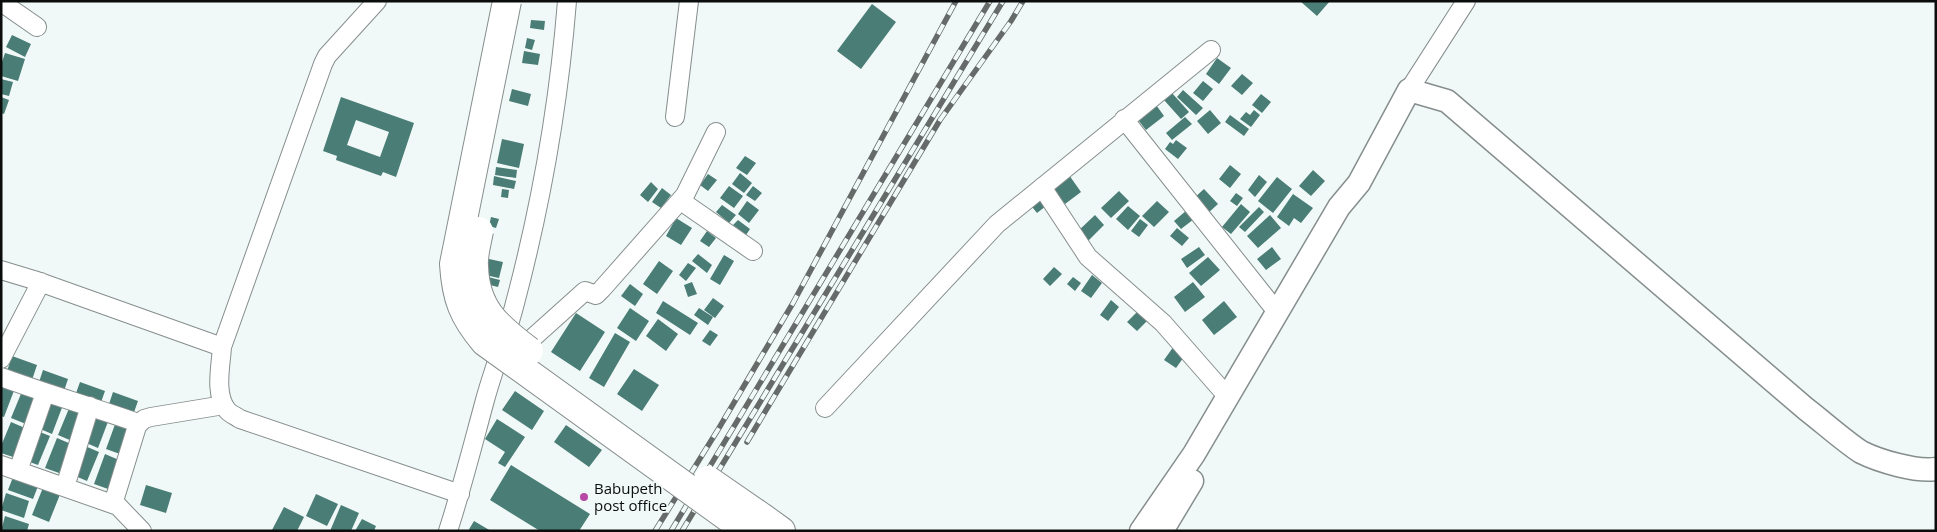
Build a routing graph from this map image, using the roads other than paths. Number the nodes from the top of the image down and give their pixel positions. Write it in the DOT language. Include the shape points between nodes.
graph roads {
  1 [pos="377,1"];
  2 [pos="507,1"];
  3 [pos="524,1"];
  4 [pos="567,1"];
  5 [pos="689,1"];
  6 [pos="1466,1"];
  7 [pos="1,2"];
  8 [pos="37,28"];
  9 [pos="1211,50"];
  10 [pos="1409,90"];
  11 [pos="675,117"];
  12 [pos="1124,119"];
  13 [pos="716,132"];
  14 [pos="1359,183"];
  15 [pos="1042,187"];
  16 [pos="681,201"];
  17 [pos="753,251"];
  18 [pos="1,270"];
  19 [pos="41,282"];
  20 [pos="1277,312"];
  21 [pos="222,347"];
  22 [pos="1,359"];
  23 [pos="493,374"];
  24 [pos="1,377"];
  25 [pos="45,393"];
  26 [pos="1228,396"];
  27 [pos="224,405"];
  28 [pos="90,406"];
  29 [pos="825,408"];
  30 [pos="138,423"];
  31 [pos="1,465"];
  32 [pos="1936,469"];
  33 [pos="18,471"];
  34 [pos="65,487"];
  35 [pos="460,494"];
  36 [pos="114,504"];
  37 [pos="764,527"];
  38 [pos="142,531"];
  39 [pos="448,531"];
  40 [pos="1140,531"];
  41 [pos="1162,531"];
  1 -- 21 [label="street" via="322,64"];
  2 -- 37 [label="main road, bridge" via="454,264 462,310 485,342"];
  3 -- 37 [label="main road, bridge" via="473,264 481,303 502,331"];
  4 -- 23 [label="street" via="563,54 541,190 515,303"];
  5 -- 11 [label="street"];
  6 -- 10 [label="street"];
  7 -- 8 [label="street"];
  9 -- 12 [label="street"];
  10 -- 14 [label="street"];
  10 -- 32 [label="street" via="1447,101 1806,409 1862,452 1901,466"];
  12 -- 15 [label="street"];
  12 -- 20 [label="street"];
  13 -- 16 [label="street"];
  14 -- 20 [label="street" via="1338,207"];
  14 -- 41 [label="street" via="1353,213"];
  15 -- 26 [label="street" via="1088,257 1163,322"];
  15 -- 29 [label="street" via="990,231"];
  16 -- 17 [label="street"];
  16 -- 23 [label="street" via="596,295 585,291"];
  18 -- 19 [label="street"];
  19 -- 21 [label="street"];
  19 -- 22 [label="street"];
  20 -- 26 [label="street"];
  21 -- 27 [label="street" via="220,386"];
  23 -- 35 [label="street"];
  24 -- 25 [label="street"];
  25 -- 28 [label="street"];
  25 -- 33 [label="street"];
  26 -- 40 [label="street" via="1194,454"];
  27 -- 30 [label="street" via="151,416"];
  27 -- 35 [label="street" via="240,419"];
  28 -- 30 [label="street"];
  28 -- 34 [label="street"];
  30 -- 36 [label="street"];
  31 -- 33 [label="street"];
  33 -- 34 [label="street"];
  34 -- 36 [label="street"];
  35 -- 39 [label="street"];
  36 -- 38 [label="street"];
}
